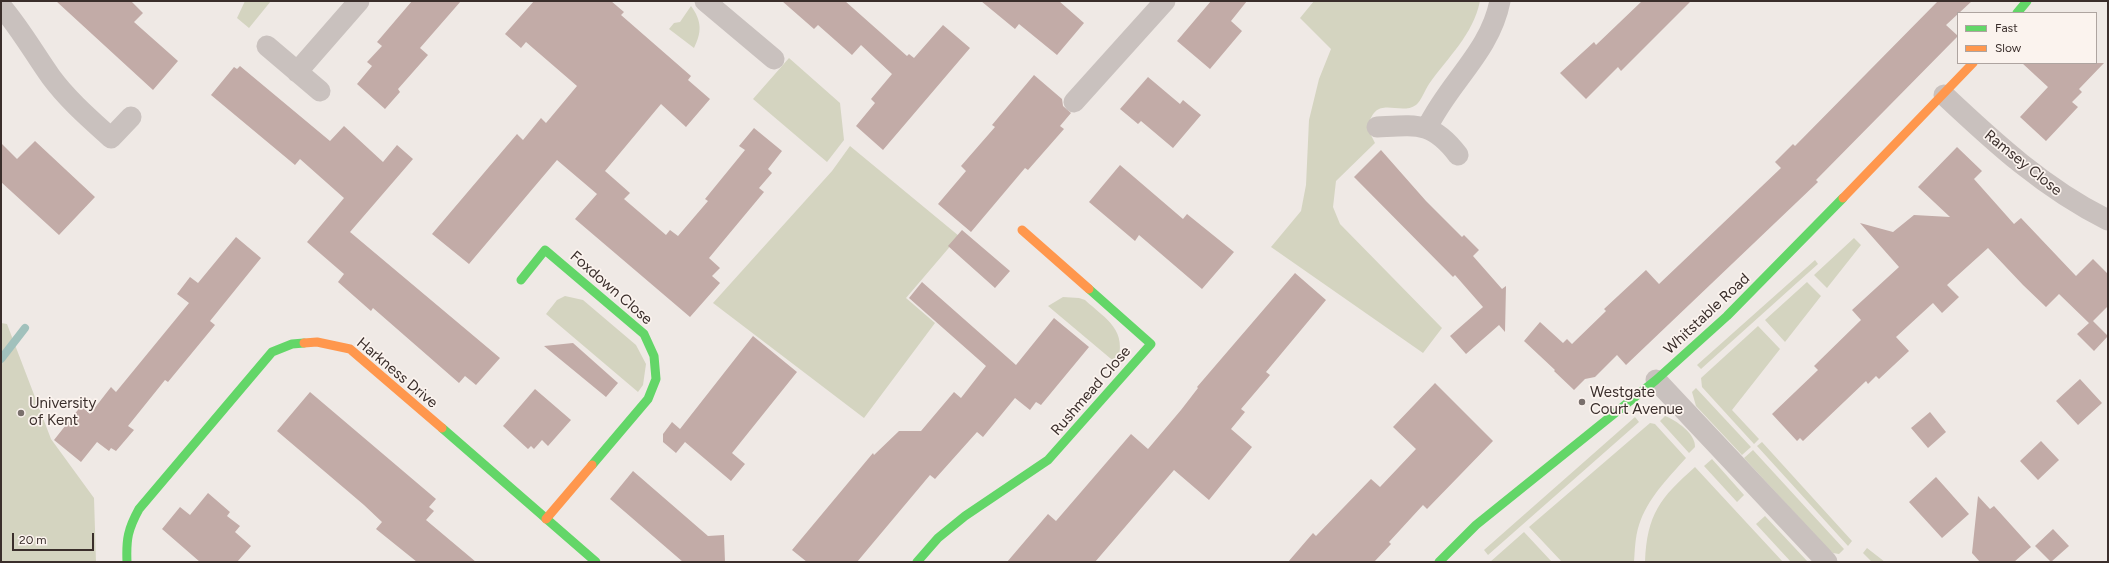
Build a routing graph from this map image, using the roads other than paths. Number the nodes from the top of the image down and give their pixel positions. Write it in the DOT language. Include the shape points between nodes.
graph roads {
  1 [pos="359,1"];
  2 [pos="705,1"];
  3 [pos="1165,1"];
  4 [pos="1500,1"];
  5 [pos="2027,1"];
  6 [pos="1,6"];
  7 [pos="2017,12"];
  8 [pos="267,46"];
  9 [pos="774,59"];
  10 [pos="1972,64"];
  11 [pos="297,72"];
  12 [pos="320,92"];
  13 [pos="1944,95"];
  14 [pos="1074,102"];
  15 [pos="131,117"];
  16 [pos="1377,127"];
  17 [pos="1427,128"];
  18 [pos="1458,155"];
  19 [pos="2108,220"];
  20 [pos="1022,230"];
  21 [pos="520,280"];
  22 [pos="1656,380"];
  23 [pos="546,519"];
  24 [pos="127,562"];
  25 [pos="596,562"];
  26 [pos="917,562"];
  27 [pos="1440,562"];
  28 [pos="1826,562"];
  1 -- 11 [label="street"];
  2 -- 9 [label="street"];
  3 -- 14 [label="street"];
  4 -- 17 [label="street" via="1496,20 1481,50 1436,110"];
  5 -- 7 [label="street"];
  6 -- 15 [label="street" via="51,78 80,111 111,138"];
  8 -- 11 [label="street"];
  10 -- 13 [label="street, Whitstable Road"];
  11 -- 12 [label="street"];
  13 -- 19 [label="street, Ramsey Close" via="2041,181 2078,206"];
  13 -- 22 [label="street, Whitstable Road" via="1727,316"];
  16 -- 17 [label="street" via="1411,125"];
  17 -- 18 [label="street" via="1438,133"];
  20 -- 26 [label="street, Rushmead Close" via="1151,344 1072,436 1048,460 965,516 938,538"];
  21 -- 23 [label="street, Foxdown Close" via="545,250 644,334 654,356 656,379 648,399"];
  22 -- 27 [label="street, Whitstable Road" via="1476,525"];
  22 -- 28 [label="street"];
  23 -- 24 [label="street, Harkness Drive" via="350,349 317,342 292,344 272,352 139,509 130,525 126,540"];
  23 -- 25 [label="street, Harkness Drive"];
}
